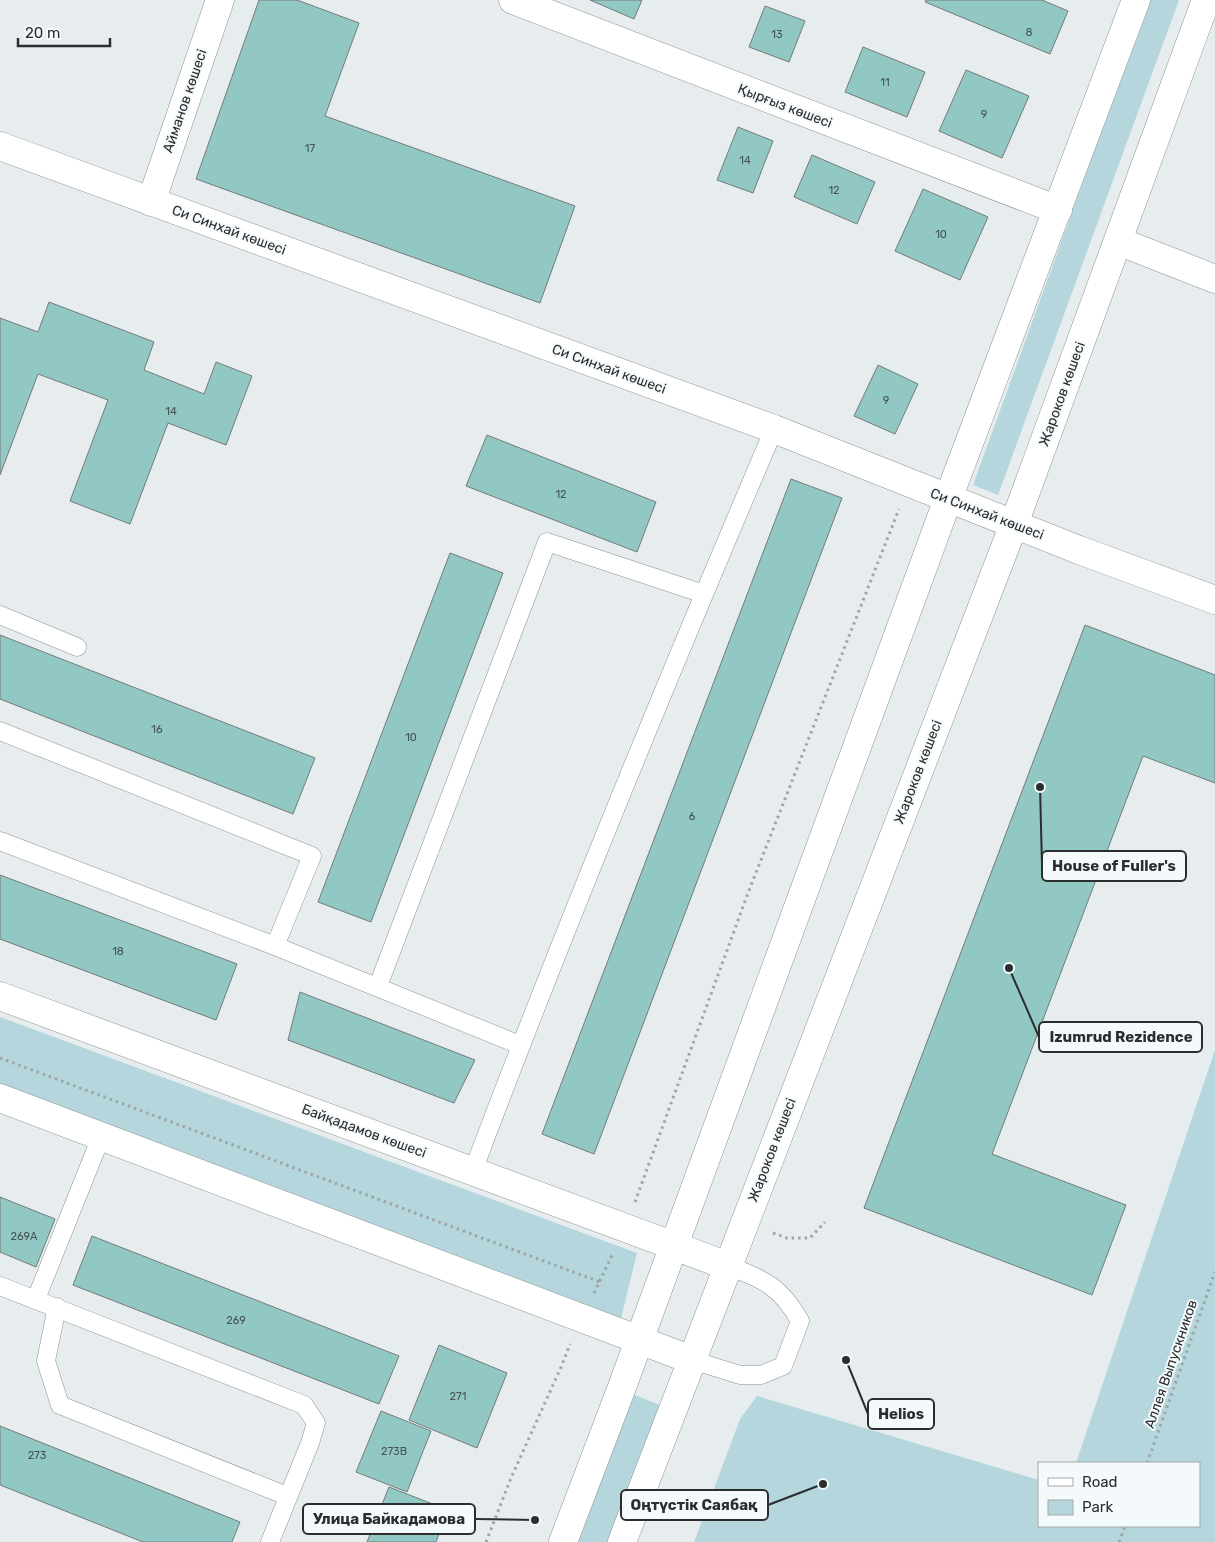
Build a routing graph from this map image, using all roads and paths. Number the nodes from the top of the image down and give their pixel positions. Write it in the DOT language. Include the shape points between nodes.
graph roads {
  1 [pos="220,0"];
  2 [pos="513,0"];
  3 [pos="1136,0"];
  4 [pos="1206,0"];
  5 [pos="0,146"];
  6 [pos="151,202"];
  7 [pos="1058,210"];
  8 [pos="1118,241"];
  9 [pos="1215,280"];
  10 [pos="774,430"];
  11 [pos="910,484"];
  12 [pos="948,499"];
  13 [pos="1014,524"];
  14 [pos="704,594"];
  15 [pos="1215,600"];
  16 [pos="0,616"];
  17 [pos="77,647"];
  18 [pos="0,731"];
  19 [pos="0,841"];
  20 [pos="275,946"];
  21 [pos="378,986"];
  22 [pos="0,996"];
  23 [pos="520,1045"];
  24 [pos="0,1058"];
  25 [pos="0,1098"];
  26 [pos="101,1136"];
  27 [pos="473,1171"];
  28 [pos="825,1222"];
  29 [pos="626,1227"];
  30 [pos="786,1238"];
  31 [pos="674,1245"];
  32 [pos="728,1266"];
  33 [pos="1215,1272"];
  34 [pos="600,1282"];
  35 [pos="0,1286"];
  36 [pos="36,1299"];
  37 [pos="57,1307"];
  38 [pos="582,1318"];
  39 [pos="639,1341"];
  40 [pos="692,1360"];
  41 [pos="1147,1462"];
  42 [pos="287,1496"];
  43 [pos="1125,1527"];
  44 [pos="270,1542"];
  45 [pos="486,1542"];
  46 [pos="563,1542"];
  47 [pos="622,1542"];
  48 [pos="1119,1542"];
  1 -- 6 [label="street, Айманов көшесі"];
  2 -- 7 [label="street, Қырғыз көшесі"];
  3 -- 7 [label="street"];
  4 -- 8 [label="street, Жароков көшесі"];
  5 -- 6 [label="street, Си Синхай көшесі"];
  6 -- 10 [label="street, Си Синхай көшесі"];
  7 -- 12 [label="street"];
  8 -- 9 [label="street"];
  8 -- 13 [label="street, Жароков көшесі"];
  10 -- 11 [label="street, Си Синхай көшесі"];
  10 -- 14 [label="lane"];
  11 -- 12 [label="street, Си Синхай көшесі"];
  11 -- 29 [label="path" via="748,893"];
  12 -- 13 [label="street, Си Синхай көшесі"];
  12 -- 31 [label="street"];
  13 -- 15 [label="street, Си Синхай көшесі"];
  13 -- 32 [label="street, Жароков көшесі"];
  14 -- 21 [label="lane" via="547,542"];
  14 -- 23 [label="lane"];
  16 -- 17 [label="lane"];
  18 -- 20 [label="lane" via="312,856"];
  19 -- 20 [label="lane"];
  20 -- 21 [label="lane"];
  21 -- 23 [label="lane"];
  22 -- 27 [label="street, Байқадамов көшесі"];
  23 -- 27 [label="lane"];
  24 -- 34 [label="path"];
  25 -- 26 [label="street"];
  26 -- 36 [label="lane"];
  26 -- 38 [label="street"];
  27 -- 29 [label="street, Байқадамов көшесі"];
  28 -- 30 [label="path" via="810,1238"];
  29 -- 31 [label="street, Байқадамов көшесі"];
  29 -- 34 [label="path"];
  31 -- 32 [label="street, Байқадамов көшесі"];
  31 -- 39 [label="street"];
  32 -- 40 [label="street, Жароков көшесі"];
  32 -- 40 [label="lane" via="772,1284 789,1302 800,1322 783,1366 761,1375 740,1375"];
  33 -- 41 [label="path, Аллея Выпускников"];
  34 -- 38 [label="path"];
  35 -- 36 [label="lane"];
  36 -- 37 [label="lane"];
  37 -- 42 [label="lane" via="46,1361 60,1405"];
  37 -- 42 [label="lane" via="304,1405 316,1423"];
  38 -- 39 [label="street"];
  38 -- 45 [label="path"];
  39 -- 40 [label="street"];
  39 -- 46 [label="street"];
  40 -- 47 [label="street, Жароков көшесі"];
  42 -- 44 [label="lane"];
  43 -- 48 [label="path"];
}
